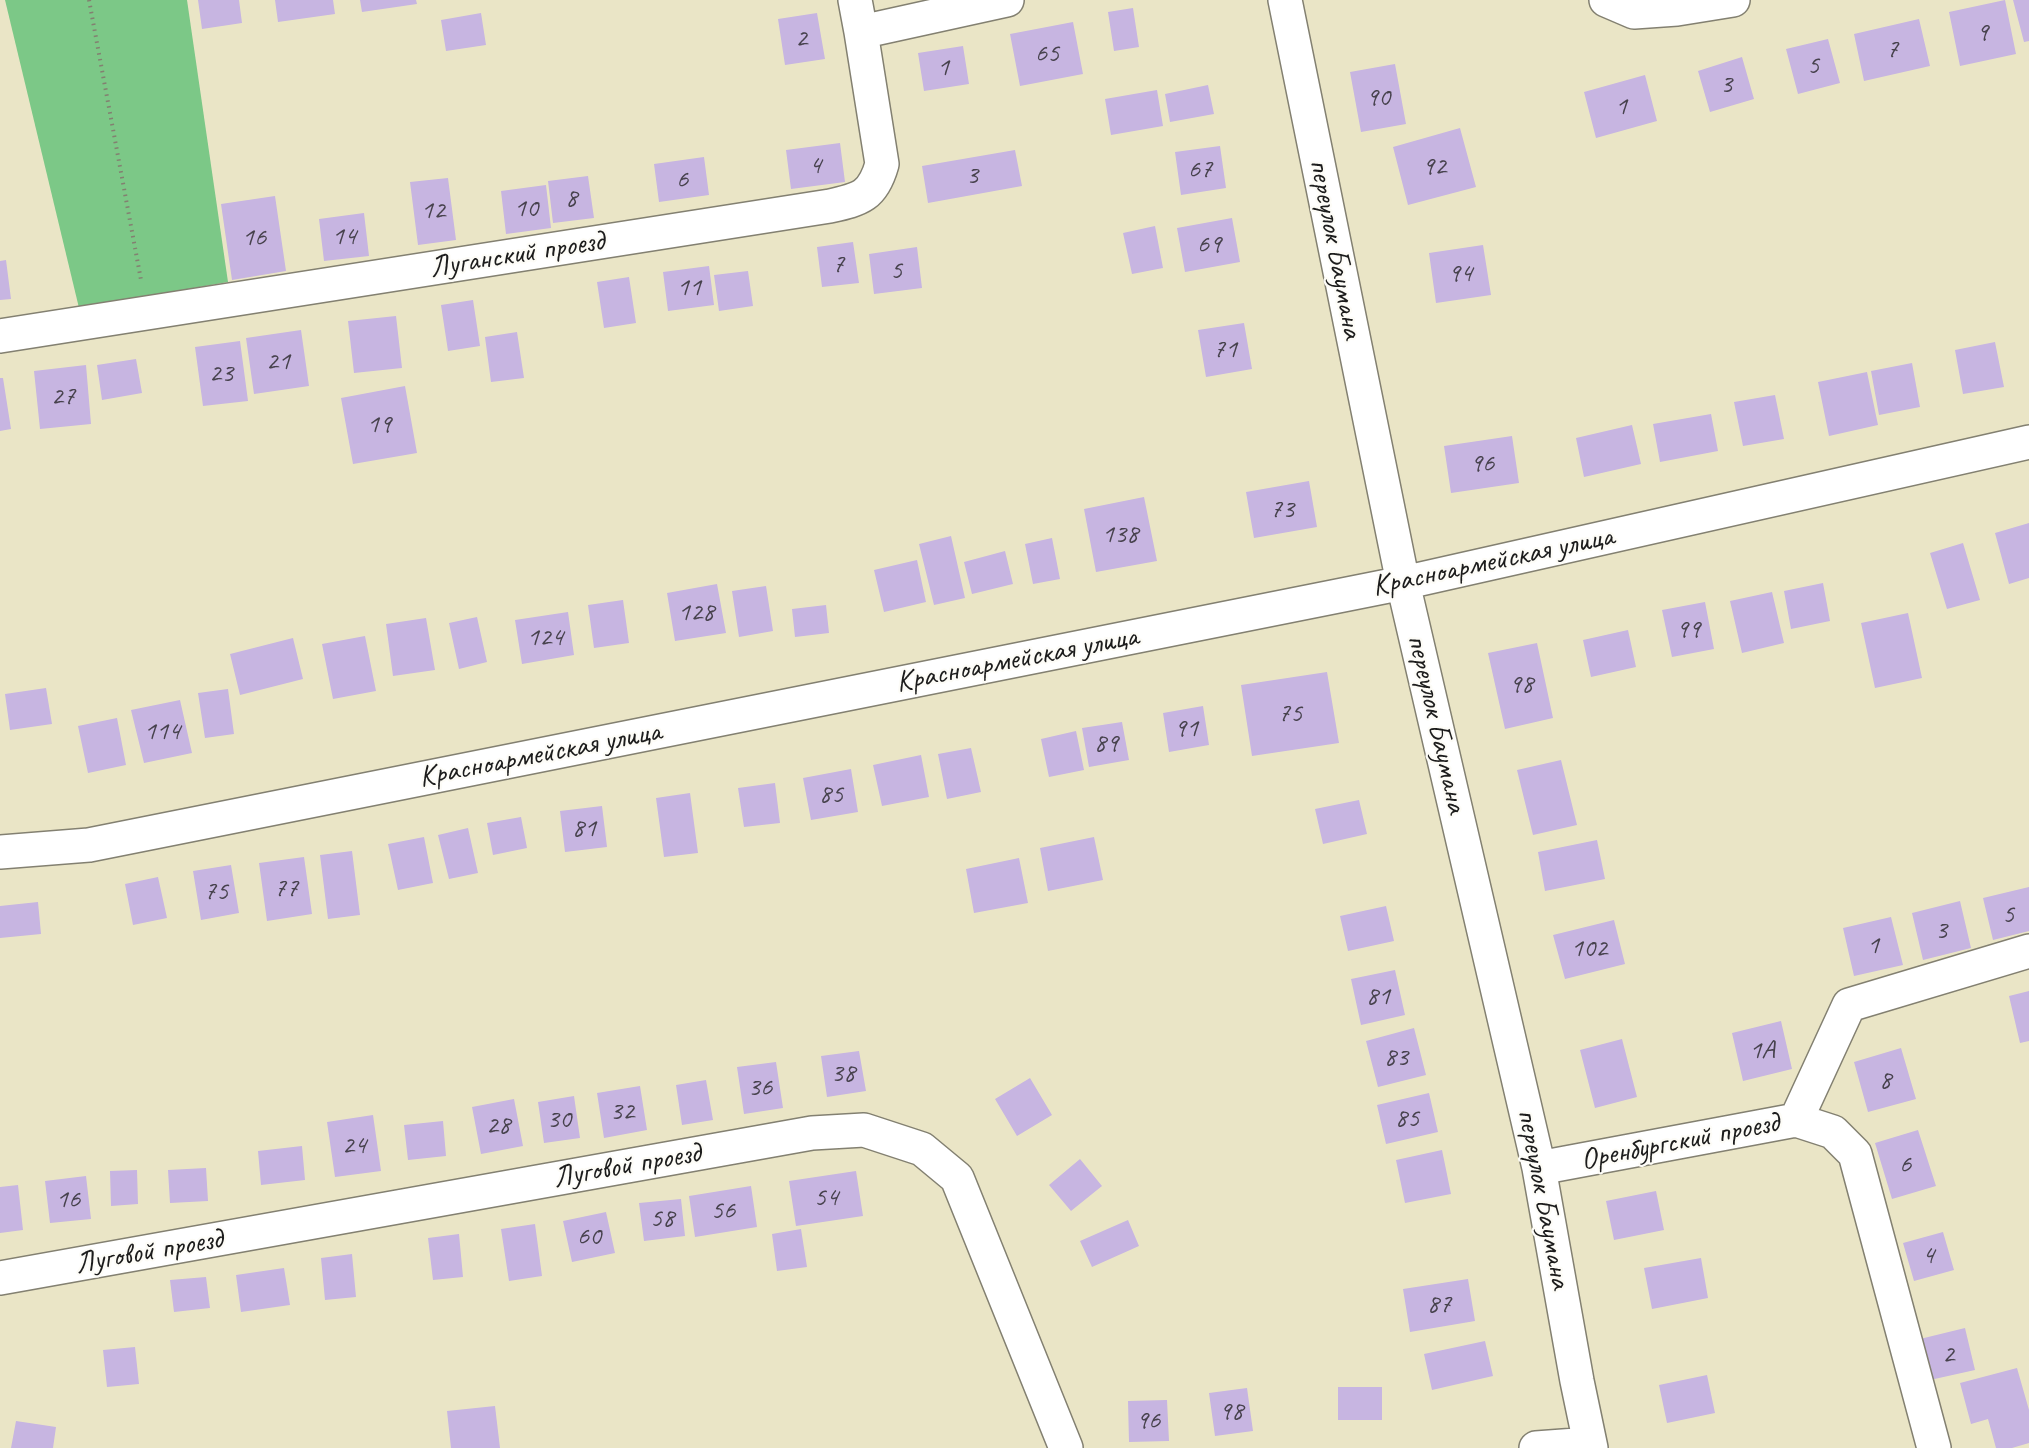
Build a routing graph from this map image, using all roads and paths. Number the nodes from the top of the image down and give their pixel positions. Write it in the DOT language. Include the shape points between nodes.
graph roads {
  1 [pos="89,0"];
  2 [pos="855,0"];
  3 [pos="1007,0"];
  4 [pos="1285,0"];
  5 [pos="1606,0"];
  6 [pos="1733,0"];
  7 [pos="861,32"];
  8 [pos="147,313"];
  9 [pos="0,336"];
  10 [pos="2029,442"];
  11 [pos="1403,583"];
  12 [pos="0,852"];
  13 [pos="2029,951"];
  14 [pos="1796,1120"];
  15 [pos="1539,1168"];
  16 [pos="0,1278"];
  17 [pos="1591,1446"];
  18 [pos="1066,1448"];
  19 [pos="1536,1448"];
  20 [pos="1934,1448"];
  1 -- 8 [label="path"];
  2 -- 7 [label="street, Луганский проезд"];
  3 -- 7 [label="street"];
  4 -- 11 [label="street, переулок Баумана"];
  5 -- 6 [label="street" via="1634,12"];
  7 -- 8 [label="street, Луганский проезд" via="882,164 876,185 859,199"];
  8 -- 9 [label="street, Луганский проезд"];
  10 -- 11 [label="street, Красноармейская улица"];
  11 -- 12 [label="street, Красноармейская улица" via="101,843"];
  11 -- 15 [label="street, переулок Баумана"];
  13 -- 14 [label="street, Оренбургский проезд" via="1849,1005"];
  14 -- 15 [label="street, Оренбургский проезд"];
  14 -- 20 [label="street" via="1833,1132 1855,1154"];
  15 -- 17 [label="street, переулок Баумана"];
  16 -- 18 [label="street, Луговой проезд" via="812,1133 864,1130 922,1149 957,1178"];
  17 -- 19 [label="street"];
}
